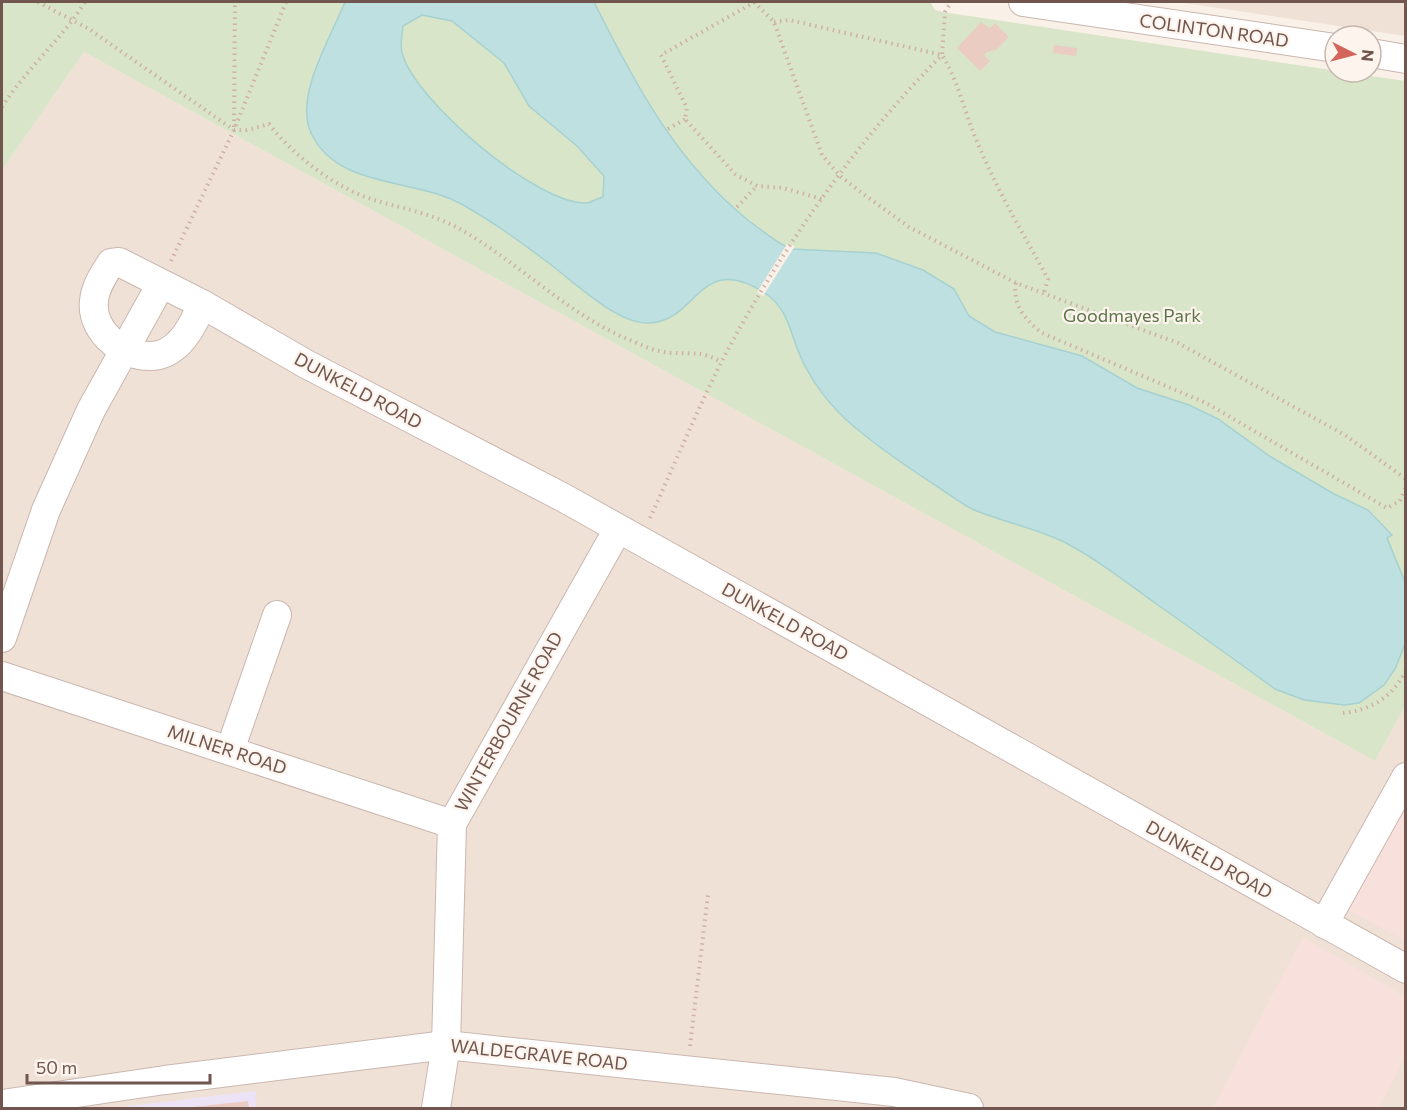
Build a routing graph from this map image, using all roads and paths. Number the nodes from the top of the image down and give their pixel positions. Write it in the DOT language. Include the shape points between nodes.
graph roads {
  1 [pos="38,2"];
  2 [pos="85,2"];
  3 [pos="235,2"];
  4 [pos="286,2"];
  5 [pos="755,2"];
  6 [pos="951,2"];
  7 [pos="1023,2"];
  8 [pos="73,20"];
  9 [pos="774,22"];
  10 [pos="1323,46"];
  11 [pos="942,55"];
  12 [pos="1383,55"];
  13 [pos="1406,59"];
  14 [pos="2,107"];
  15 [pos="685,119"];
  16 [pos="668,129"];
  17 [pos="234,130"];
  18 [pos="840,176"];
  19 [pos="757,186"];
  20 [pos="822,199"];
  21 [pos="737,207"];
  22 [pos="160,284"];
  23 [pos="1016,284"];
  24 [pos="1044,293"];
  25 [pos="202,304"];
  26 [pos="124,350"];
  27 [pos="721,362"];
  28 [pos="1406,479"];
  29 [pos="1406,487"];
  30 [pos="628,534"];
  31 [pos="277,615"];
  32 [pos="2,638"];
  33 [pos="1406,670"];
  34 [pos="2,676"];
  35 [pos="1343,713"];
  36 [pos="230,750"];
  37 [pos="1406,777"];
  38 [pos="452,824"];
  39 [pos="708,895"];
  40 [pos="1324,924"];
  41 [pos="1406,969"];
  42 [pos="446,1045"];
  43 [pos="688,1070"];
  44 [pos="892,1100"];
  45 [pos="2,1104"];
  46 [pos="436,1108"];
  47 [pos="969,1108"];
  1 -- 8 [label="path"];
  2 -- 8 [label="path"];
  3 -- 17 [label="path"];
  4 -- 17 [label="path"];
  5 -- 9 [label="path"];
  5 -- 15 [label="path" via="661,55 687,108"];
  6 -- 11 [label="path" via="945,12"];
  7 -- 10 [label="street, COLINTON ROAD"];
  8 -- 14 [label="path"];
  8 -- 17 [label="path"];
  9 -- 11 [label="path" via="789,20"];
  9 -- 18 [label="path" via="822,155"];
  11 -- 18 [label="path" via="912,85"];
  11 -- 24 [label="path" via="952,70 991,172 1021,235 1048,279"];
  12 -- 13 [label="street"];
  15 -- 16 [label="path"];
  15 -- 19 [label="path" via="735,174"];
  17 -- 22 [label="path"];
  17 -- 27 [label="path" via="269,124 299,156 329,177 369,198 456,227 628,340 673,353 692,351"];
  18 -- 20 [label="path"];
  18 -- 23 [label="path" via="909,227"];
  19 -- 20 [label="path" via="783,188"];
  19 -- 21 [label="path"];
  20 -- 27 [label="path" via="753,304"];
  22 -- 25 [label="street, DUNKELD ROAD"];
  22 -- 26 [label="street"];
  22 -- 26 [label="street, DUNKELD ROAD" via="120,262 111,263 102,277 93,302 98,324 108,339"];
  23 -- 24 [label="path"];
  23 -- 29 [label="path" via="1014,294 1023,315 1042,333 1206,403 1387,508 1400,501"];
  24 -- 28 [label="path" via="1178,343 1345,435"];
  25 -- 26 [label="street" via="192,328 177,345 159,355"];
  25 -- 30 [label="street, DUNKELD ROAD" via="306,364"];
  26 -- 32 [label="street" via="91,410 46,510"];
  27 -- 30 [label="path"];
  30 -- 38 [label="street, WINTERBOURNE ROAD"];
  30 -- 40 [label="street, DUNKELD ROAD"];
  31 -- 36 [label="street"];
  33 -- 35 [label="path" via="1384,699 1365,710"];
  34 -- 36 [label="street, MILNER ROAD"];
  36 -- 38 [label="street, MILNER ROAD"];
  37 -- 40 [label="street"];
  38 -- 42 [label="street, WINTERBOURNE ROAD"];
  39 -- 43 [label="path"];
  40 -- 41 [label="street, DUNKELD ROAD"];
  42 -- 43 [label="street, WALDEGRAVE ROAD"];
  42 -- 45 [label="street, WALDEGRAVE ROAD"];
  42 -- 46 [label="street, WINTERBOURNE ROAD"];
  43 -- 44 [label="street, WALDEGRAVE ROAD"];
  44 -- 47 [label="street, WALDEGRAVE ROAD"];
}
